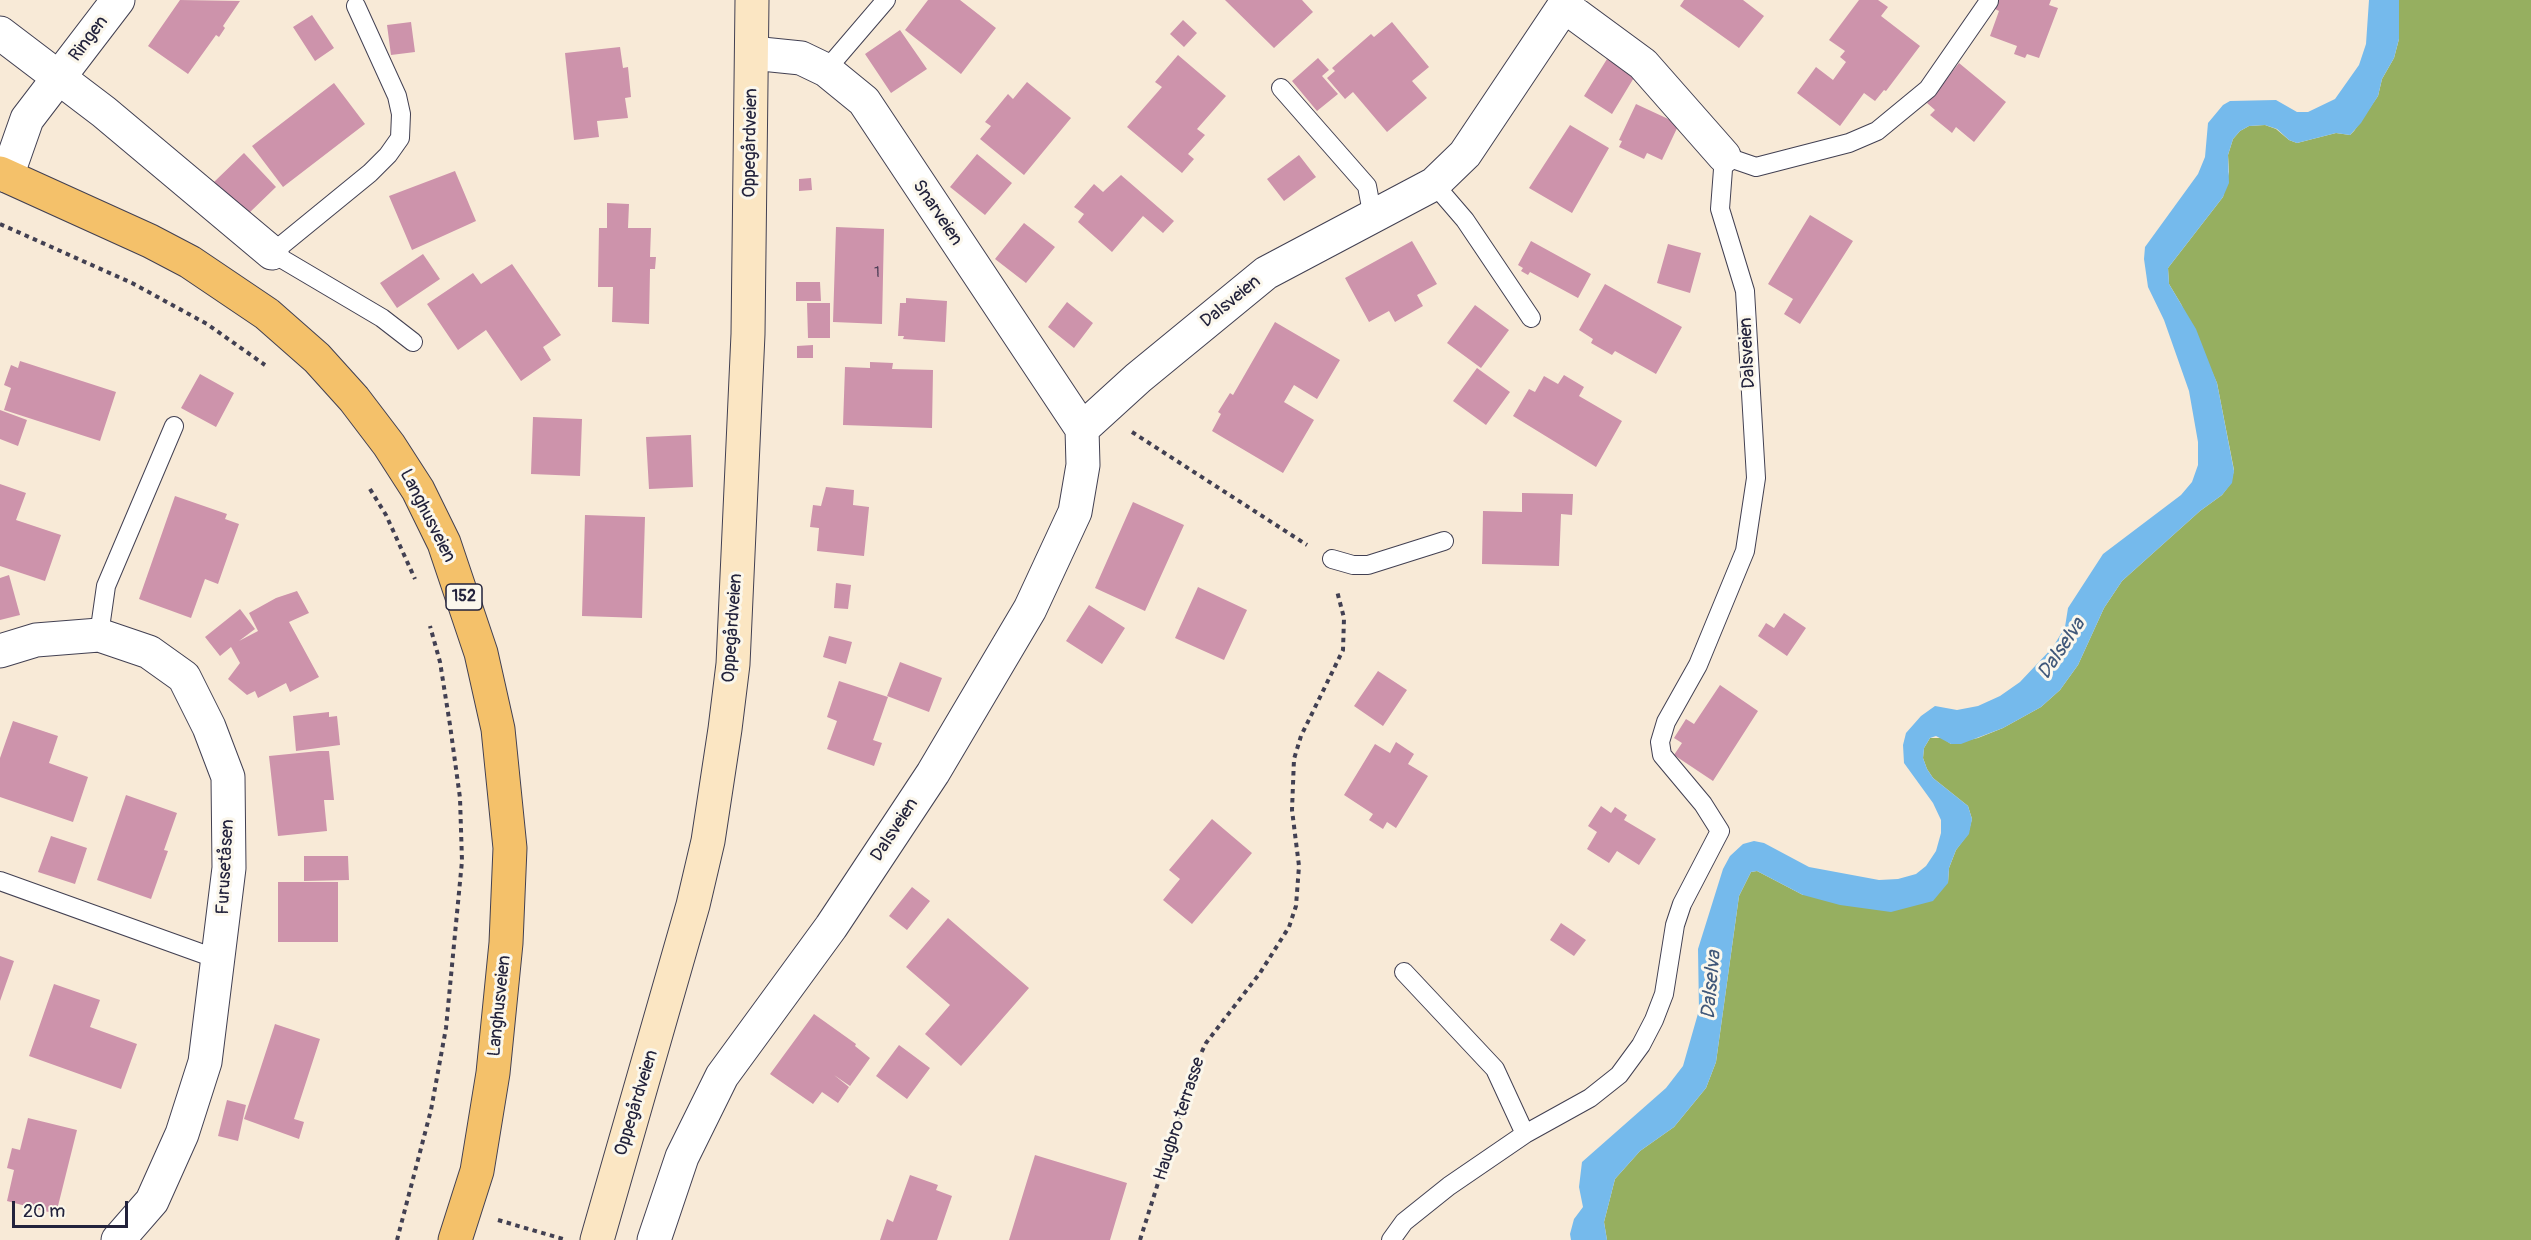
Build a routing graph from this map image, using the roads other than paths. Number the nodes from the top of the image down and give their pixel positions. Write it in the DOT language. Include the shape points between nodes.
graph roads {
  1 [pos="118,0"];
  2 [pos="752,0"];
  3 [pos="886,0"];
  4 [pos="1989,1"];
  5 [pos="1566,3"];
  6 [pos="356,6"];
  7 [pos="0,33"];
  8 [pos="752,53"];
  9 [pos="826,69"];
  10 [pos="59,78"];
  11 [pos="1281,88"];
  12 [pos="1724,156"];
  13 [pos="4,174"];
  14 [pos="1434,184"];
  15 [pos="1373,218"];
  16 [pos="272,253"];
  17 [pos="1531,318"];
  18 [pos="413,342"];
  19 [pos="1093,419"];
  20 [pos="174,426"];
  21 [pos="1444,541"];
  22 [pos="1332,559"];
  23 [pos="99,635"];
  24 [pos="0,651"];
  25 [pos="0,881"];
  26 [pos="219,960"];
  27 [pos="1404,972"];
  28 [pos="1526,1134"];
  29 [pos="118,1240"];
  30 [pos="455,1240"];
  31 [pos="597,1240"];
  32 [pos="654,1240"];
  33 [pos="1391,1240"];
  1 -- 10 [label="street, Ringen"];
  2 -- 8 [label="main road, Oppegårdveien"];
  3 -- 9 [label="lane"];
  4 -- 12 [label="lane" via="1928,89 1877,131 1849,143 1756,167"];
  5 -- 12 [label="street, Dalsveien" via="1643,64"];
  5 -- 14 [label="street, Dalsveien" via="1465,154"];
  6 -- 16 [label="lane" via="397,96 400,138 370,173"];
  7 -- 10 [label="street, Ringen"];
  8 -- 9 [label="street, Snarveien" via="801,58"];
  8 -- 31 [label="main road, Oppegårdveien" via="748,334 733,664 719,781 679,958"];
  9 -- 19 [label="street, Snarveien" via="864,101 904,164"];
  10 -- 13 [label="street, Ringen" via="27,119"];
  10 -- 16 [label="street"];
  11 -- 15 [label="lane" via="1367,186"];
  12 -- 28 [label="lane, Dalsveien" via="1719,209 1745,291 1756,478 1745,551 1698,665 1666,722 1660,742 1662,755 1720,831 1682,904 1664,994 1641,1045 1620,1075 1590,1098"];
  13 -- 30 [label="main road, Langhusveien / 152" via="190,262 267,314 317,358 361,408 418,490 444,543 481,652 498,729 510,848 506,943 493,1073 477,1171"];
  14 -- 15 [label="street, Dalsveien"];
  14 -- 17 [label="lane" via="1465,220"];
  15 -- 19 [label="street, Dalsveien" via="1266,273"];
  16 -- 18 [label="lane" via="382,318"];
  19 -- 32 [label="street, Dalsveien" via="1076,512 1030,609 933,772 838,918 723,1076 682,1157"];
  20 -- 23 [label="lane" via="106,586"];
  21 -- 22 [label="lane" via="1368,565"];
  23 -- 24 [label="street, Furusetåsen" via="36,640"];
  23 -- 26 [label="street, Furusetåsen" via="149,652 184,677 217,747 228,777 229,867"];
  25 -- 26 [label="lane"];
  26 -- 29 [label="street, Furusetåsen" via="206,1062 182,1134 152,1201"];
  27 -- 28 [label="lane" via="1495,1069"];
  28 -- 33 [label="lane" via="1449,1186 1404,1222"];
}
